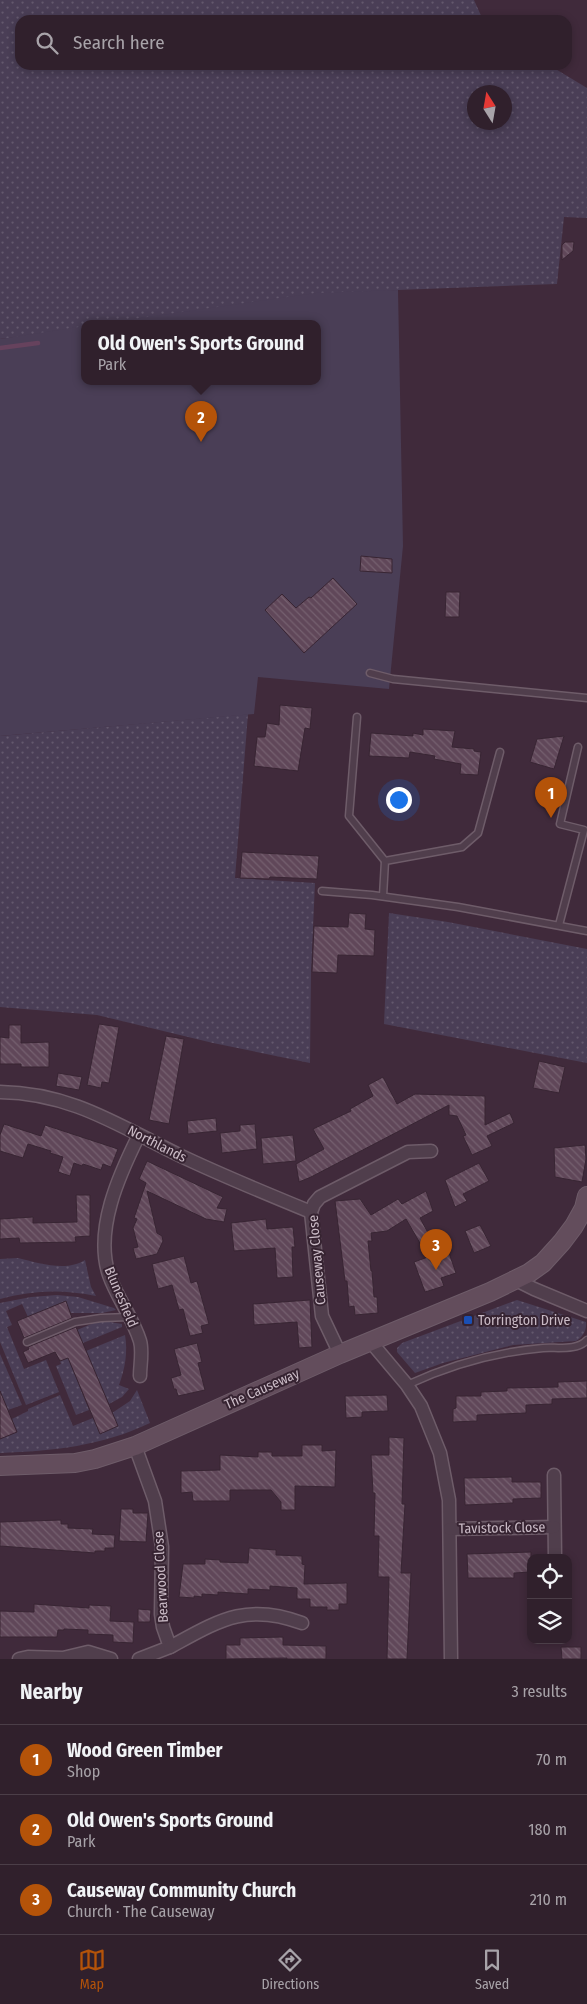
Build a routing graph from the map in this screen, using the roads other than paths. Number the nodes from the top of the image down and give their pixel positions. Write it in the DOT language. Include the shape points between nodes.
graph roads {
  1 [pos="370,674"];
  2 [pos="587,698"];
  3 [pos="357,717"];
  4 [pos="578,747"];
  5 [pos="500,752"];
  6 [pos="385,862"];
  7 [pos="322,891"];
  8 [pos="383,896"];
  9 [pos="558,925"];
  10 [pos="587,932"];
  11 [pos="0,1092"];
  12 [pos="139,1135"];
  13 [pos="431,1151"];
  14 [pos="587,1196"];
  15 [pos="310,1212"];
  16 [pos="516,1280"];
  17 [pos="587,1311"];
  18 [pos="129,1317"];
  19 [pos="587,1340"];
  20 [pos="370,1341"];
  21 [pos="27,1342"];
  22 [pos="340,1354"];
  23 [pos="140,1376"];
  24 [pos="407,1385"];
  25 [pos="135,1446"];
  26 [pos="0,1466"];
  27 [pos="554,1475"];
  28 [pos="554,1527"];
  29 [pos="450,1529"];
  30 [pos="555,1554"];
  31 [pos="302,1623"];
  32 [pos="170,1647"];
  33 [pos="18,1659"];
  34 [pos="111,1659"];
  35 [pos="139,1659"];
  36 [pos="452,1659"];
  1 -- 2 [label="lane"];
  3 -- 6 [label="lane" via="349,816"];
  4 -- 9 [label="lane" via="560,824 584,830"];
  5 -- 6 [label="lane" via="478,833 462,847"];
  6 -- 8 [label="lane"];
  7 -- 8 [label="lane"];
  8 -- 9 [label="lane"];
  9 -- 10 [label="lane"];
  11 -- 12 [label="street, Northlands" via="63,1100 106,1117"];
  12 -- 15 [label="street, Northlands"];
  12 -- 18 [label="street, Blunesfield" via="113,1197 104,1242 109,1275"];
  13 -- 15 [label="street, Causeway Close" via="408,1152 320,1197"];
  14 -- 16 [label="main road, The Causeway" via="584,1208 562,1242 543,1263"];
  15 -- 22 [label="street, Causeway Close" via="322,1316"];
  16 -- 17 [label="street"];
  16 -- 20 [label="main road, The Causeway"];
  18 -- 21 [label="lane" via="75,1322"];
  18 -- 23 [label="street, Blunesfield" via="141,1342"];
  19 -- 24 [label="lane" via="572,1347 543,1348 464,1363"];
  20 -- 22 [label="main road, The Causeway"];
  20 -- 24 [label="street"];
  22 -- 25 [label="main road, The Causeway"];
  24 -- 29 [label="street" via="424,1414 440,1453 449,1497"];
  25 -- 26 [label="main road, The Causeway" via="75,1463"];
  25 -- 32 [label="street, Bearwood Close" via="155,1501 162,1547 161,1614"];
  27 -- 28 [label="street, Tavistock Close"];
  28 -- 29 [label="street, Tavistock Close"];
  28 -- 30 [label="street, Tavistock Close"];
  29 -- 36 [label="street"];
  31 -- 32 [label="street" via="271,1613 233,1617"];
  32 -- 35 [label="street"];
  33 -- 34 [label="street" via="63,1658 88,1652"];
}
